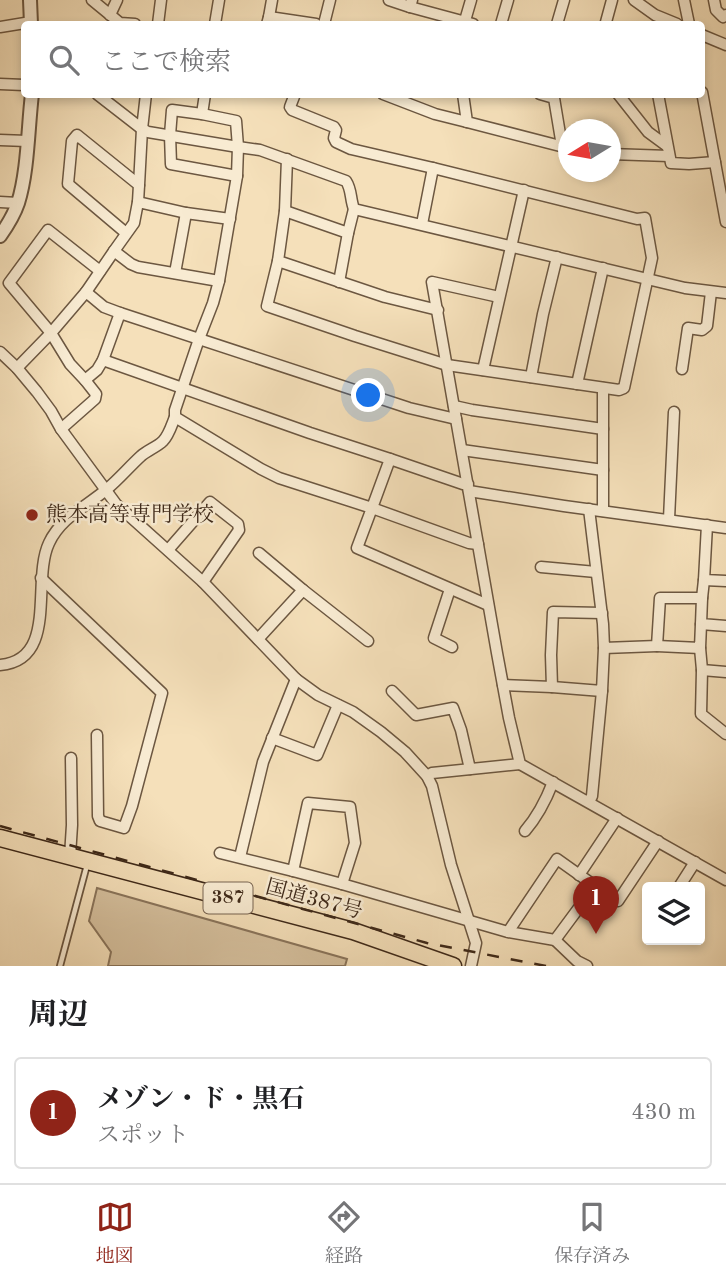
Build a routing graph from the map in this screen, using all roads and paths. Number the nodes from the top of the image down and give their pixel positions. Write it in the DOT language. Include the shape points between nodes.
graph roads {
  1 [pos="30,0"];
  2 [pos="92,0"];
  3 [pos="117,0"];
  4 [pos="161,0"];
  5 [pos="219,0"];
  6 [pos="272,0"];
  7 [pos="330,0"];
  8 [pos="389,0"];
  9 [pos="471,0"];
  10 [pos="508,0"];
  11 [pos="564,0"];
  12 [pos="612,0"];
  13 [pos="634,0"];
  14 [pos="684,0"];
  15 [pos="714,0"];
  16 [pos="411,3"];
  17 [pos="110,15"];
  18 [pos="726,15"];
  19 [pos="31,21"];
  20 [pos="117,21"];
  21 [pos="158,21"];
  22 [pos="216,21"];
  23 [pos="268,21"];
  24 [pos="325,21"];
  25 [pos="459,21"];
  26 [pos="468,21"];
  27 [pos="502,21"];
  28 [pos="558,21"];
  29 [pos="606,21"];
  30 [pos="670,21"];
  31 [pos="688,21"];
  32 [pos="21,24"];
  33 [pos="0,27"];
  34 [pos="705,36"];
  35 [pos="726,45"];
  36 [pos="0,84"];
  37 [pos="21,85"];
  38 [pos="32,98"];
  39 [pos="102,98"];
  40 [pos="146,98"];
  41 [pos="204,98"];
  42 [pos="293,98"];
  43 [pos="393,98"];
  44 [pos="464,98"];
  45 [pos="554,98"];
  46 [pos="621,98"];
  47 [pos="659,98"];
  48 [pos="703,98"];
  49 [pos="202,114"];
  50 [pos="559,119"];
  51 [pos="467,122"];
  52 [pos="142,129"];
  53 [pos="170,135"];
  54 [pos="0,140"];
  55 [pos="27,141"];
  56 [pos="558,145"];
  57 [pos="238,147"];
  58 [pos="668,151"];
  59 [pos="621,153"];
  60 [pos="287,159"];
  61 [pos="715,162"];
  62 [pos="433,168"];
  63 [pos="237,176"];
  64 [pos="139,185"];
  65 [pos="524,190"];
  66 [pos="0,202"];
  67 [pos="138,202"];
  68 [pos="18,203"];
  69 [pos="354,209"];
  70 [pos="285,211"];
  71 [pos="186,213"];
  72 [pos="230,219"];
  73 [pos="726,222"];
  74 [pos="422,224"];
  75 [pos="126,233"];
  76 [pos="348,233"];
  77 [pos="0,236"];
  78 [pos="511,246"];
  79 [pos="114,251"];
  80 [pos="557,257"];
  81 [pos="278,261"];
  82 [pos="603,268"];
  83 [pos="100,271"];
  84 [pos="175,273"];
  85 [pos="649,279"];
  86 [pos="219,281"];
  87 [pos="339,282"];
  88 [pos="86,292"];
  89 [pos="711,292"];
  90 [pos="726,293"];
  91 [pos="499,297"];
  92 [pos="438,310"];
  93 [pos="120,313"];
  94 [pos="51,333"];
  95 [pos="199,339"];
  96 [pos="0,352"];
  97 [pos="103,360"];
  98 [pos="447,365"];
  99 [pos="17,368"];
  100 [pos="682,369"];
  101 [pos="483,370"];
  102 [pos="531,377"];
  103 [pos="85,380"];
  104 [pos="577,384"];
  105 [pos="603,388"];
  106 [pos="183,389"];
  107 [pos="454,406"];
  108 [pos="674,412"];
  109 [pos="175,417"];
  110 [pos="456,419"];
  111 [pos="61,429"];
  112 [pos="603,429"];
  113 [pos="462,450"];
  114 [pos="390,459"];
  115 [pos="603,470"];
  116 [pos="469,487"];
  117 [pos="106,490"];
  118 [pos="372,508"];
  119 [pos="589,509"];
  120 [pos="603,510"];
  121 [pos="669,519"];
  122 [pos="707,525"];
  123 [pos="726,528"];
  124 [pos="478,544"];
  125 [pos="167,551"];
  126 [pos="259,553"];
  127 [pos="541,567"];
  128 [pos="596,572"];
  129 [pos="41,578"];
  130 [pos="704,580"];
  131 [pos="726,581"];
  132 [pos="203,582"];
  133 [pos="450,589"];
  134 [pos="303,590"];
  135 [pos="702,598"];
  136 [pos="488,605"];
  137 [pos="602,612"];
  138 [pos="701,624"];
  139 [pos="726,626"];
  140 [pos="258,639"];
  141 [pos="368,641"];
  142 [pos="657,646"];
  143 [pos="452,647"];
  144 [pos="700,648"];
  145 [pos="604,649"];
  146 [pos="0,665"];
  147 [pos="702,670"];
  148 [pos="726,672"];
  149 [pos="296,680"];
  150 [pos="503,685"];
  151 [pos="552,687"];
  152 [pos="392,691"];
  153 [pos="601,691"];
  154 [pos="338,705"];
  155 [pos="97,734"];
  156 [pos="726,734"];
  157 [pos="272,738"];
  158 [pos="71,758"];
  159 [pos="520,764"];
  160 [pos="470,769"];
  161 [pos="427,776"];
  162 [pos="553,782"];
  163 [pos="589,802"];
  164 [pos="617,818"];
  165 [pos="525,831"];
  166 [pos="0,838"];
  167 [pos="658,841"];
  168 [pos="220,853"];
  169 [pos="70,856"];
  170 [pos="240,857"];
  171 [pos="88,861"];
  172 [pos="695,862"];
  173 [pos="293,871"];
  174 [pos="579,875"];
  175 [pos="726,880"];
  176 [pos="682,882"];
  177 [pos="342,884"];
  178 [pos="595,886"];
  179 [pos="469,920"];
  180 [pos="508,932"];
  181 [pos="555,940"];
  182 [pos="60,966"];
  183 [pos="453,966"];
  184 [pos="471,966"];
  185 [pos="587,966"];
  1 -- 19 [label="street"];
  2 -- 17 [label="street"];
  3 -- 17 [label="street"];
  4 -- 21 [label="street"];
  5 -- 22 [label="street"];
  6 -- 23 [label="street"];
  7 -- 24 [label="street"];
  8 -- 16 [label="street"];
  9 -- 26 [label="street"];
  10 -- 27 [label="street"];
  11 -- 28 [label="street"];
  12 -- 29 [label="street"];
  13 -- 30 [label="street"];
  14 -- 31 [label="street"];
  15 -- 18 [label="street" via="716,10"];
  16 -- 25 [label="street"];
  17 -- 20 [label="street"];
  32 -- 33 [label="street"];
  34 -- 35 [label="street"];
  36 -- 37 [label="street"];
  38 -- 55 [label="street"];
  39 -- 52 [label="street"];
  40 -- 52 [label="street"];
  41 -- 49 [label="street"];
  42 -- 62 [label="street" via="292,110 334,127 336,142"];
  43 -- 51 [label="street"];
  44 -- 51 [label="street"];
  45 -- 50 [label="street"];
  46 -- 58 [label="street"];
  47 -- 58 [label="street"];
  48 -- 61 [label="street"];
  49 -- 53 [label="street" via="172,110"];
  49 -- 57 [label="street" via="236,121"];
  51 -- 56 [label="street"];
  52 -- 53 [label="street"];
  52 -- 64 [label="street"];
  53 -- 57 [label="street"];
  53 -- 63 [label="street" via="171,164"];
  54 -- 55 [label="street"];
  55 -- 68 [label="street"];
  57 -- 60 [label="street"];
  57 -- 63 [label="street"];
  58 -- 59 [label="street"];
  58 -- 61 [label="street" via="671,163"];
  60 -- 69 [label="street" via="346,181"];
  60 -- 70 [label="street"];
  61 -- 73 [label="street"];
  62 -- 65 [label="street"];
  62 -- 74 [label="street"];
  63 -- 72 [label="street"];
  64 -- 67 [label="street"];
  64 -- 75 [label="street" via="77,135 72,141 68,184"];
  65 -- 78 [label="street"];
  65 -- 85 [label="street" via="645,218 652,258"];
  66 -- 68 [label="street"];
  67 -- 71 [label="street"];
  67 -- 75 [label="street" via="134,223"];
  68 -- 77 [label="street"];
  69 -- 74 [label="street"];
  69 -- 76 [label="street"];
  70 -- 76 [label="street"];
  70 -- 81 [label="street"];
  71 -- 72 [label="street"];
  71 -- 84 [label="street"];
  72 -- 86 [label="street"];
  74 -- 78 [label="street"];
  75 -- 79 [label="street"];
  76 -- 87 [label="street"];
  78 -- 80 [label="street"];
  78 -- 91 [label="street"];
  79 -- 83 [label="street"];
  79 -- 84 [label="street" via="131,264"];
  80 -- 82 [label="street"];
  80 -- 102 [label="street"];
  81 -- 87 [label="street"];
  81 -- 98 [label="street" via="267,306"];
  82 -- 85 [label="street"];
  82 -- 104 [label="street"];
  83 -- 88 [label="street"];
  83 -- 94 [label="street" via="48,230 9,283"];
  84 -- 86 [label="street"];
  85 -- 89 [label="street"];
  85 -- 105 [label="street" via="625,388"];
  86 -- 95 [label="street"];
  87 -- 92 [label="street"];
  88 -- 93 [label="street"];
  88 -- 94 [label="street"];
  89 -- 90 [label="street"];
  89 -- 100 [label="street" via="707,326 688,328"];
  91 -- 92 [label="street" via="432,282"];
  91 -- 101 [label="street"];
  92 -- 98 [label="street"];
  93 -- 95 [label="street"];
  93 -- 97 [label="street"];
  94 -- 99 [label="street"];
  94 -- 103 [label="street"];
  95 -- 106 [label="street"];
  95 -- 110 [label="street"];
  96 -- 99 [label="street"];
  97 -- 103 [label="street"];
  97 -- 106 [label="street"];
  98 -- 101 [label="street"];
  98 -- 107 [label="street"];
  99 -- 111 [label="street"];
  101 -- 102 [label="street"];
  102 -- 104 [label="street"];
  103 -- 111 [label="street" via="95,399"];
  104 -- 105 [label="street"];
  105 -- 112 [label="street"];
  106 -- 109 [label="street"];
  106 -- 114 [label="street"];
  107 -- 110 [label="street"];
  107 -- 112 [label="street"];
  108 -- 121 [label="street"];
  109 -- 117 [label="street" via="165,440"];
  109 -- 118 [label="street" via="279,478"];
  110 -- 113 [label="street"];
  111 -- 117 [label="street"];
  112 -- 115 [label="street"];
  113 -- 115 [label="street"];
  113 -- 116 [label="street"];
  114 -- 116 [label="street"];
  114 -- 118 [label="street"];
  115 -- 120 [label="street"];
  116 -- 119 [label="street"];
  116 -- 124 [label="street"];
  117 -- 125 [label="street"];
  117 -- 129 [label="street" via="57,529 47,546"];
  118 -- 124 [label="street"];
  118 -- 133 [label="street" via="357,548"];
  119 -- 120 [label="street"];
  119 -- 128 [label="street"];
  120 -- 121 [label="street"];
  121 -- 122 [label="street"];
  122 -- 123 [label="street"];
  122 -- 130 [label="street"];
  124 -- 136 [label="street"];
  125 -- 132 [label="street"];
  125 -- 132 [label="street" via="209,502 238,524 239,530"];
  126 -- 134 [label="street"];
  127 -- 128 [label="street"];
  128 -- 137 [label="street"];
  129 -- 146 [label="street" via="36,642 22,659"];
  129 -- 155 [label="street" via="162,693 124,828 100,821 98,816"];
  130 -- 131 [label="street"];
  130 -- 135 [label="street"];
  132 -- 140 [label="street"];
  133 -- 136 [label="street"];
  133 -- 143 [label="street" via="434,638"];
  134 -- 140 [label="street"];
  134 -- 141 [label="street"];
  135 -- 138 [label="street"];
  135 -- 142 [label="street" via="660,598"];
  136 -- 150 [label="street"];
  137 -- 145 [label="street"];
  137 -- 151 [label="street" via="553,612"];
  138 -- 139 [label="street"];
  138 -- 144 [label="street"];
  140 -- 149 [label="street"];
  142 -- 144 [label="street"];
  142 -- 145 [label="street"];
  144 -- 147 [label="street"];
  145 -- 153 [label="street"];
  147 -- 148 [label="street"];
  147 -- 156 [label="street" via="701,714"];
  149 -- 154 [label="street"];
  149 -- 157 [label="street"];
  150 -- 151 [label="street"];
  150 -- 159 [label="street"];
  151 -- 153 [label="street"];
  152 -- 160 [label="street" via="416,715 453,709"];
  153 -- 163 [label="street"];
  154 -- 157 [label="street" via="317,755"];
  154 -- 161 [label="street" via="381,732"];
  157 -- 170 [label="street"];
  158 -- 169 [label="street"];
  159 -- 160 [label="street"];
  159 -- 162 [label="street"];
  160 -- 161 [label="street"];
  161 -- 179 [label="street"];
  162 -- 163 [label="street"];
  162 -- 165 [label="street"];
  163 -- 164 [label="street"];
  164 -- 167 [label="street"];
  164 -- 174 [label="street"];
  166 -- 169 [label="highway, 国道387号 / 387"];
  167 -- 172 [label="street"];
  167 -- 178 [label="street" via="618,901"];
  168 -- 170 [label="street"];
  169 -- 171 [label="highway, 国道387号 / 387"];
  170 -- 173 [label="street"];
  171 -- 182 [label="lane"];
  171 -- 183 [label="highway, 国道387号 / 387" via="353,931"];
  172 -- 175 [label="street"];
  172 -- 176 [label="street"];
  173 -- 177 [label="street"];
  173 -- 177 [label="street" via="308,803 350,807 355,843"];
  174 -- 178 [label="street"];
  174 -- 180 [label="street" via="556,859"];
  177 -- 179 [label="street"];
  178 -- 181 [label="street"];
  179 -- 180 [label="street"];
  179 -- 184 [label="street" via="476,943"];
  180 -- 181 [label="street"];
  181 -- 185 [label="street"];
}
